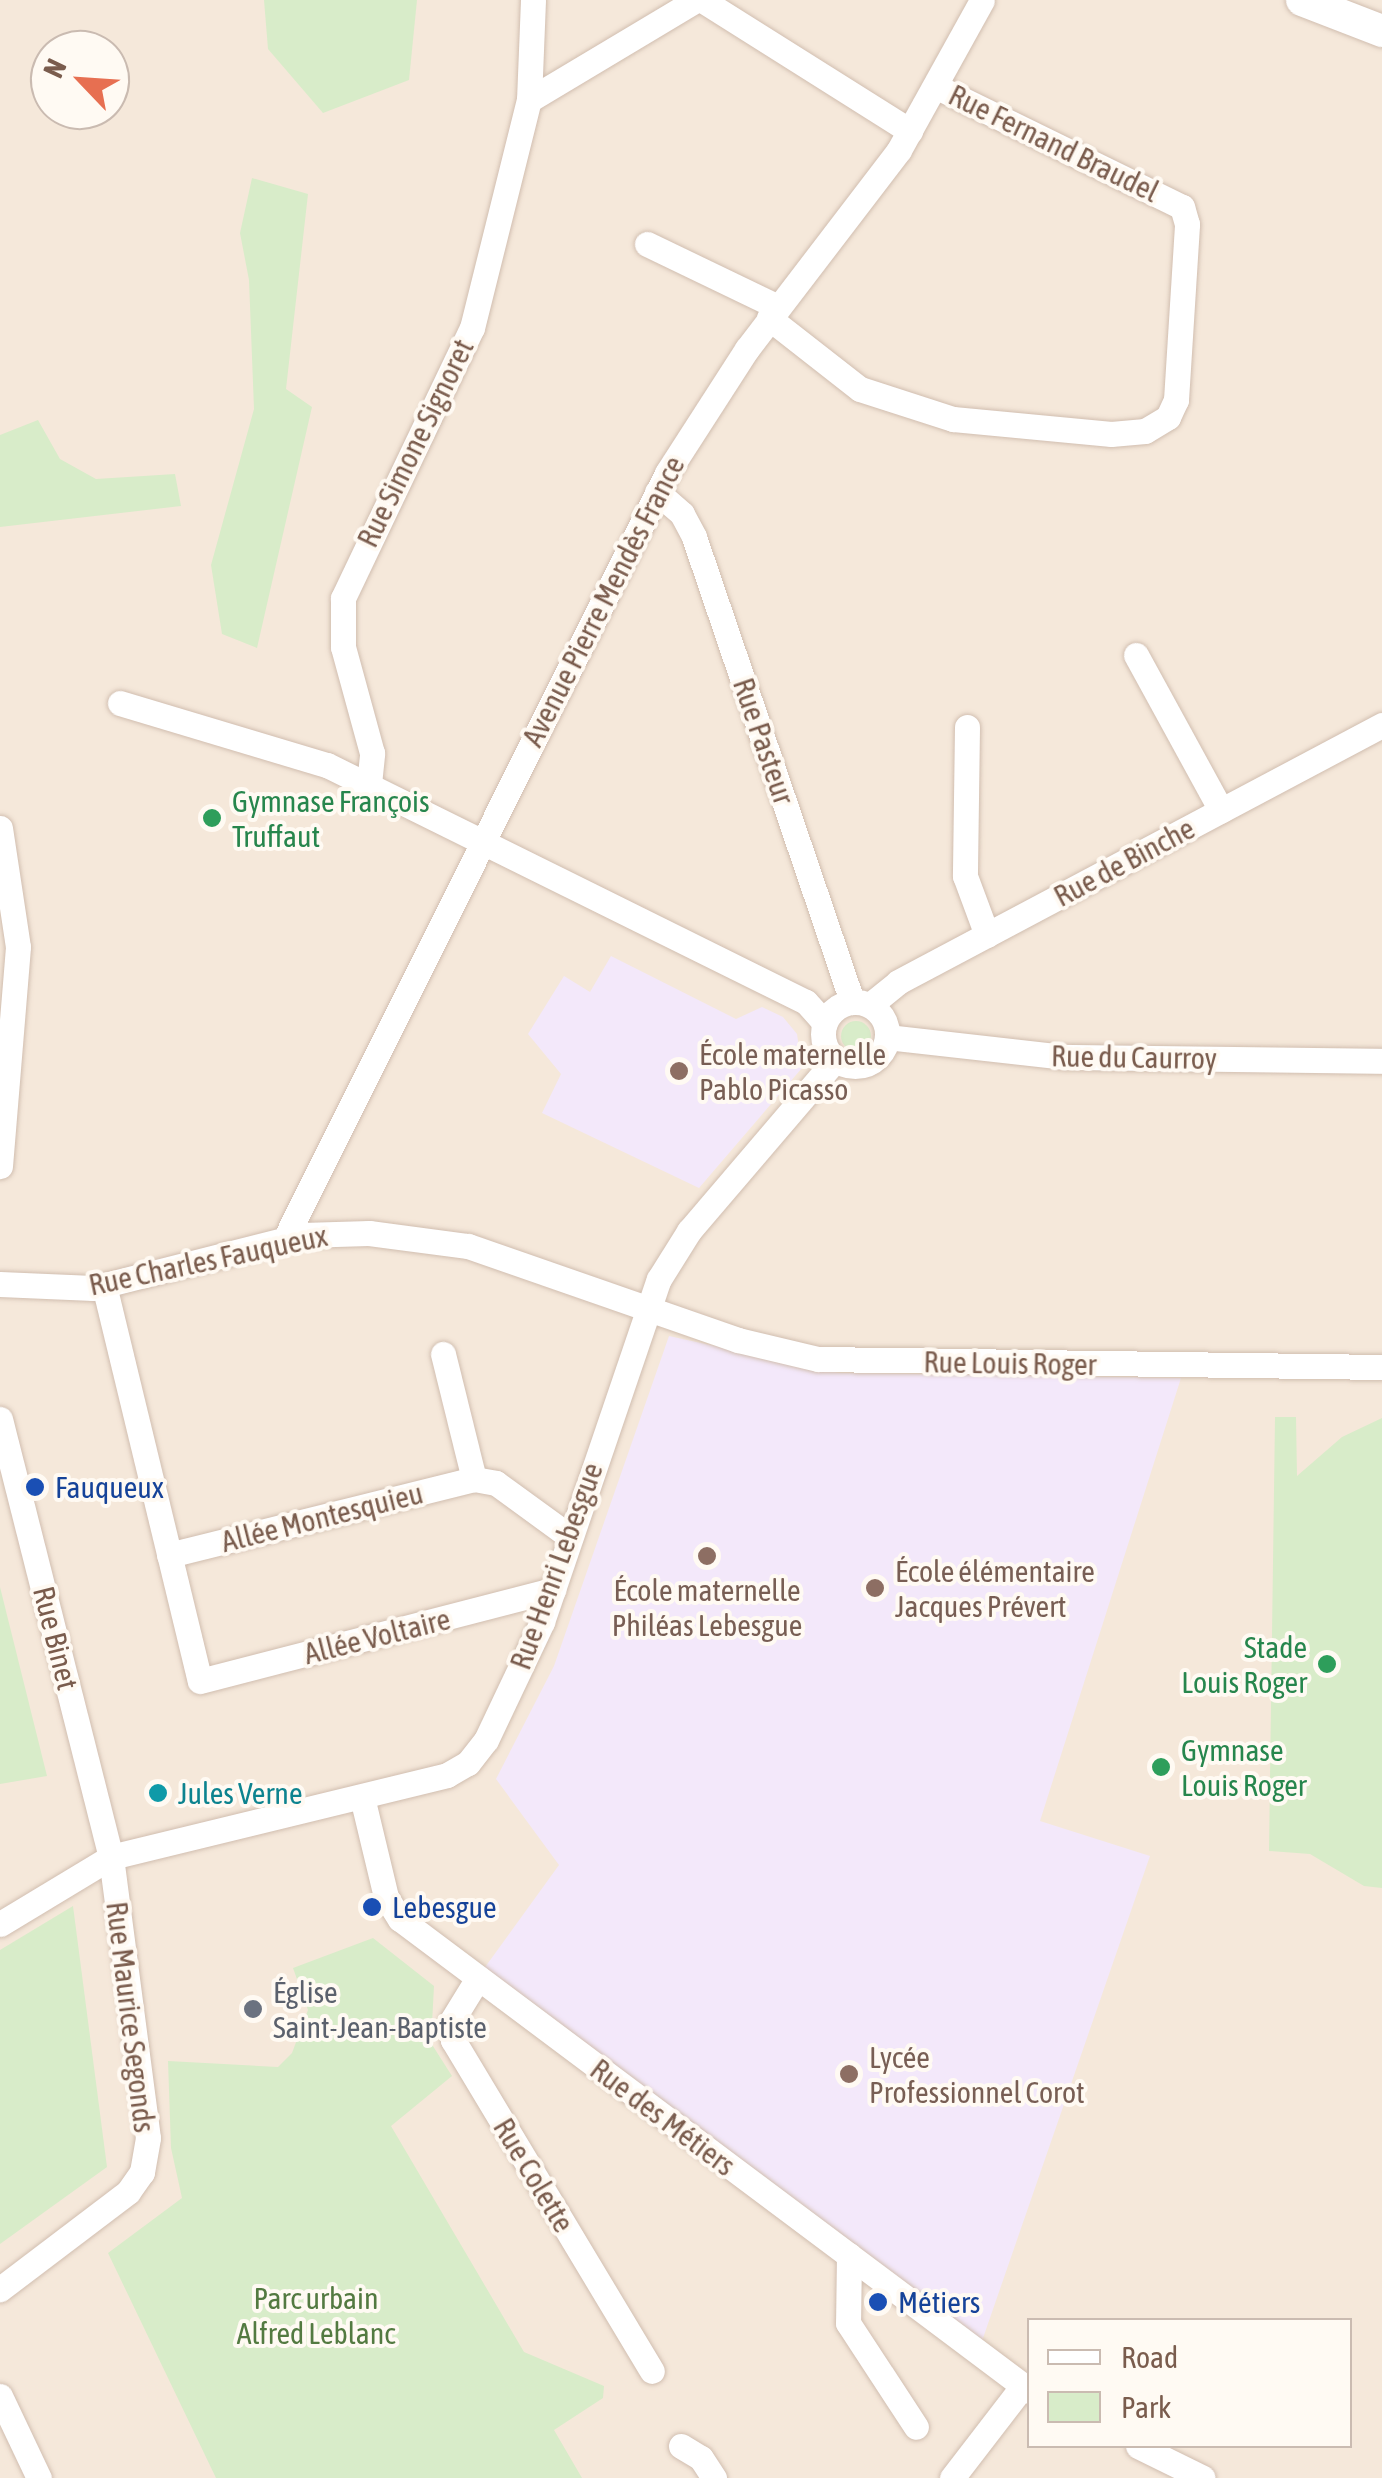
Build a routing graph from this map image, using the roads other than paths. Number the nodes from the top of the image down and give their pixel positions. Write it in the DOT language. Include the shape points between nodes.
graph roads {
  1 [pos="533,0"];
  2 [pos="699,0"];
  3 [pos="982,0"];
  4 [pos="1302,0"];
  5 [pos="1382,31"];
  6 [pos="937,86"];
  7 [pos="529,100"];
  8 [pos="910,131"];
  9 [pos="647,244"];
  10 [pos="773,312"];
  11 [pos="657,492"];
  12 [pos="1136,655"];
  13 [pos="120,703"];
  14 [pos="1382,724"];
  15 [pos="967,727"];
  16 [pos="369,784"];
  17 [pos="1221,810"];
  18 [pos="0,828"];
  19 [pos="481,839"];
  20 [pos="987,934"];
  21 [pos="861,1004"];
  22 [pos="825,1023"];
  23 [pos="887,1038"];
  24 [pos="835,1060"];
  25 [pos="1382,1061"];
  26 [pos="0,1166"];
  27 [pos="285,1238"];
  28 [pos="0,1284"];
  29 [pos="104,1286"];
  30 [pos="646,1304"];
  31 [pos="443,1354"];
  32 [pos="1382,1367"];
  33 [pos="0,1419"];
  34 [pos="474,1479"];
  35 [pos="570,1537"];
  36 [pos="170,1555"];
  37 [pos="553,1590"];
  38 [pos="362,1797"];
  39 [pos="111,1857"];
  40 [pos="0,1924"];
  41 [pos="478,1978"];
  42 [pos="849,2255"];
  43 [pos="0,2289"];
  44 [pos="652,2371"];
  45 [pos="1026,2389"];
  46 [pos="0,2396"];
  47 [pos="916,2426"];
  48 [pos="681,2446"];
  49 [pos="1142,2448"];
  50 [pos="39,2478"];
  51 [pos="714,2478"];
  52 [pos="952,2478"];
  53 [pos="1203,2478"];
  1 -- 7 [label="street, Rue Simone Signoret"];
  2 -- 7 [label="street"];
  2 -- 8 [label="street"];
  3 -- 6 [label="street, Avenue Pierre Mendès France"];
  4 -- 5 [label="street"];
  6 -- 8 [label="street, Avenue Pierre Mendès France"];
  6 -- 10 [label="street, Rue Fernand Braudel" via="1182,207 1187,224 1176,400 1168,417 1144,431 1110,434 953,419 860,388"];
  7 -- 16 [label="street, Rue Simone Signoret" via="459,364 344,598 343,648 372,753"];
  8 -- 10 [label="street, Avenue Pierre Mendès France"];
  9 -- 10 [label="street"];
  10 -- 11 [label="street, Avenue Pierre Mendès France"];
  11 -- 19 [label="street, Avenue Pierre Mendès France"];
  11 -- 21 [label="street, Rue Pasteur" via="682,514 694,537"];
  12 -- 17 [label="street"];
  13 -- 16 [label="street" via="280,747"];
  14 -- 17 [label="street, Rue de Binche"];
  15 -- 20 [label="street" via="964,876"];
  16 -- 19 [label="street"];
  17 -- 20 [label="street, Rue de Binche"];
  18 -- 26 [label="street" via="18,947"];
  19 -- 22 [label="street" via="806,1002"];
  19 -- 27 [label="street, Avenue Pierre Mendès France"];
  20 -- 21 [label="street, Rue de Binche"];
  21 -- 22 [label="street"];
  21 -- 23 [label="street" via="884,1019"];
  22 -- 24 [label="street" via="825,1045"];
  23 -- 24 [label="street" via="868,1064"];
  23 -- 25 [label="street, Rue du Caurroy" via="1066,1058"];
  24 -- 30 [label="street, Rue Henri Lebesgue" via="689,1231"];
  27 -- 29 [label="street, Rue Charles Fauqueux"];
  27 -- 30 [label="street, Rue Charles Fauqueux" via="345,1232 447,1242"];
  28 -- 29 [label="street, Rue Charles Fauqueux"];
  29 -- 36 [label="street"];
  30 -- 32 [label="street, Rue Louis Roger" via="738,1340 818,1358"];
  30 -- 35 [label="street, Rue Henri Lebesgue"];
  31 -- 34 [label="street"];
  33 -- 39 [label="street, Rue Binet"];
  34 -- 35 [label="street" via="503,1488"];
  34 -- 36 [label="street, Allée Montesquieu"];
  35 -- 37 [label="street, Rue Henri Lebesgue"];
  36 -- 37 [label="street, Allée Voltaire" via="200,1682"];
  37 -- 38 [label="street, Rue Henri Lebesgue" via="527,1658 468,1763 447,1776"];
  38 -- 39 [label="street, Rue Henri Lebesgue"];
  38 -- 41 [label="street, Rue des Métiers" via="390,1906"];
  39 -- 40 [label="street, Rue Henri Lebesgue"];
  39 -- 43 [label="street, Rue Maurice Segonds" via="146,2160 119,2200"];
  41 -- 42 [label="street, Rue des Métiers"];
  41 -- 44 [label="street, Rue Colette" via="451,2022 453,2040"];
  42 -- 45 [label="street, Rue des Métiers"];
  42 -- 47 [label="street" via="848,2323"];
  45 -- 52 [label="street"];
  46 -- 50 [label="street"];
  48 -- 51 [label="street"];
  49 -- 53 [label="street"];
}
